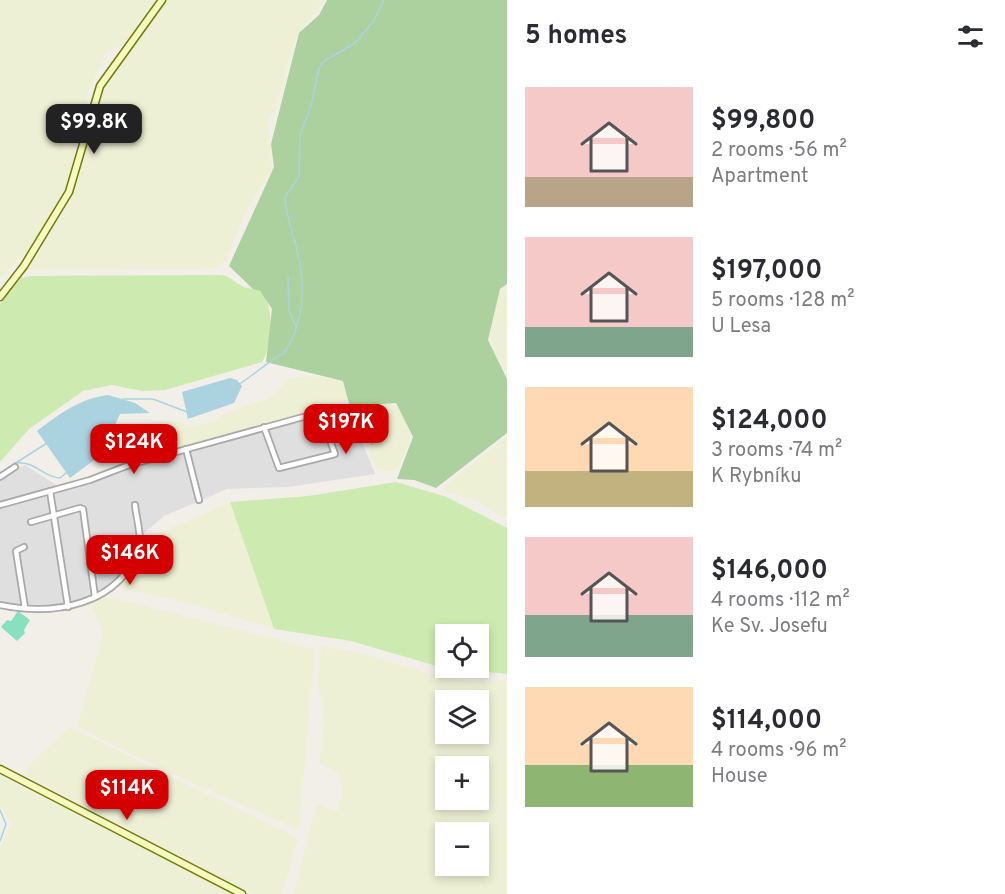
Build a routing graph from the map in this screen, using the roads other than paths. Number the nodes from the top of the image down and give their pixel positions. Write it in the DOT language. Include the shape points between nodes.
graph roads {
  1 [pos="162,0"];
  2 [pos="0,297"];
  3 [pos="264,427"];
  4 [pos="186,449"];
  5 [pos="15,467"];
  6 [pos="0,477"];
  7 [pos="50,491"];
  8 [pos="203,492"];
  9 [pos="197,493"];
  10 [pos="199,501"];
  11 [pos="0,505"];
  12 [pos="135,505"];
  13 [pos="56,515"];
  14 [pos="31,522"];
  15 [pos="24,548"];
  16 [pos="95,597"];
  17 [pos="0,605"];
  18 [pos="68,607"];
  19 [pos="25,608"];
  20 [pos="0,769"];
  21 [pos="242,894"];
  1 -- 2 [label="street" via="100,86 69,192 24,266"];
  3 -- 3 [label="street" via="277,466 283,468 335,454 321,416 314,414"];
  3 -- 4 [label="street"];
  4 -- 7 [label="street"];
  4 -- 9 [label="street"];
  5 -- 6 [label="street"];
  7 -- 11 [label="street"];
  7 -- 13 [label="street"];
  8 -- 9 [label="street"];
  9 -- 10 [label="street"];
  12 -- 16 [label="street" via="140,544 129,567 111,589"];
  13 -- 14 [label="street"];
  13 -- 16 [label="street" via="81,508"];
  13 -- 18 [label="street"];
  15 -- 19 [label="street" via="16,551"];
  16 -- 18 [label="street"];
  17 -- 19 [label="street"];
  18 -- 19 [label="street"];
  20 -- 21 [label="street"];
}
